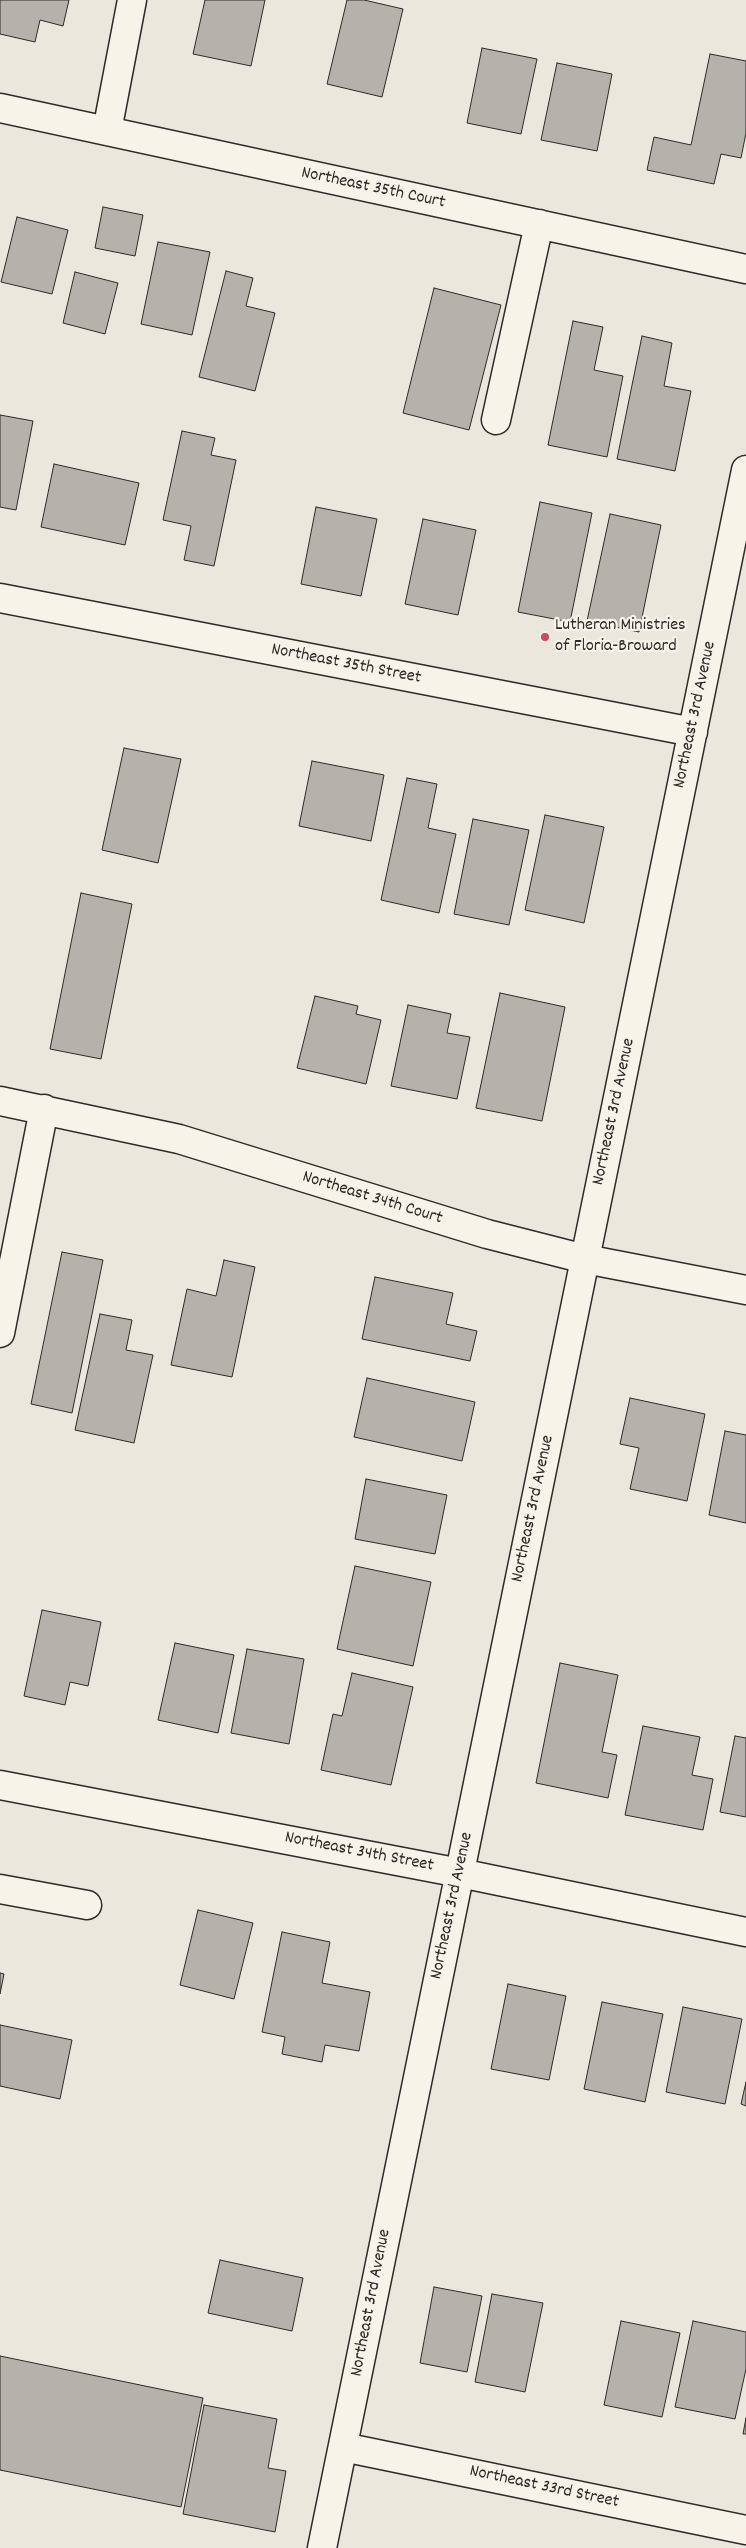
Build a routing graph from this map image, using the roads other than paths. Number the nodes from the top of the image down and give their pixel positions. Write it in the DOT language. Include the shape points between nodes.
graph roads {
  1 [pos="132,0"];
  2 [pos="0,108"];
  3 [pos="107,131"];
  4 [pos="539,224"];
  5 [pos="746,269"];
  6 [pos="496,420"];
  7 [pos="746,470"];
  8 [pos="0,598"];
  9 [pos="693,732"];
  10 [pos="0,1101"];
  11 [pos="44,1109"];
  12 [pos="11,1219"];
  13 [pos="585,1259"];
  14 [pos="746,1290"];
  15 [pos="0,1333"];
  16 [pos="0,1785"];
  17 [pos="460,1873"];
  18 [pos="0,1889"];
  19 [pos="87,1905"];
  20 [pos="746,1932"];
  21 [pos="343,2446"];
  22 [pos="746,2530"];
  23 [pos="322,2548"];
  1 -- 3 [label="street"];
  2 -- 3 [label="street, Northeast 35th Court"];
  3 -- 4 [label="street, Northeast 35th Court"];
  4 -- 5 [label="street, Northeast 35th Court"];
  4 -- 6 [label="street"];
  7 -- 9 [label="street, Northeast 3rd Avenue"];
  8 -- 9 [label="street, Northeast 35th Street"];
  9 -- 13 [label="street, Northeast 3rd Avenue"];
  10 -- 11 [label="street, Northeast 34th Court"];
  11 -- 12 [label="street"];
  11 -- 13 [label="street, Northeast 34th Court" via="180,1139 487,1234"];
  12 -- 15 [label="street"];
  13 -- 14 [label="street, Northeast 34th Court"];
  13 -- 17 [label="street, Northeast 3rd Avenue"];
  16 -- 17 [label="street, Northeast 34th Street"];
  17 -- 20 [label="street, Northeast 34th Street"];
  17 -- 21 [label="street, Northeast 3rd Avenue"];
  18 -- 19 [label="street"];
  21 -- 22 [label="street, Northeast 33rd Street"];
  21 -- 23 [label="street, Northeast 3rd Avenue"];
}
